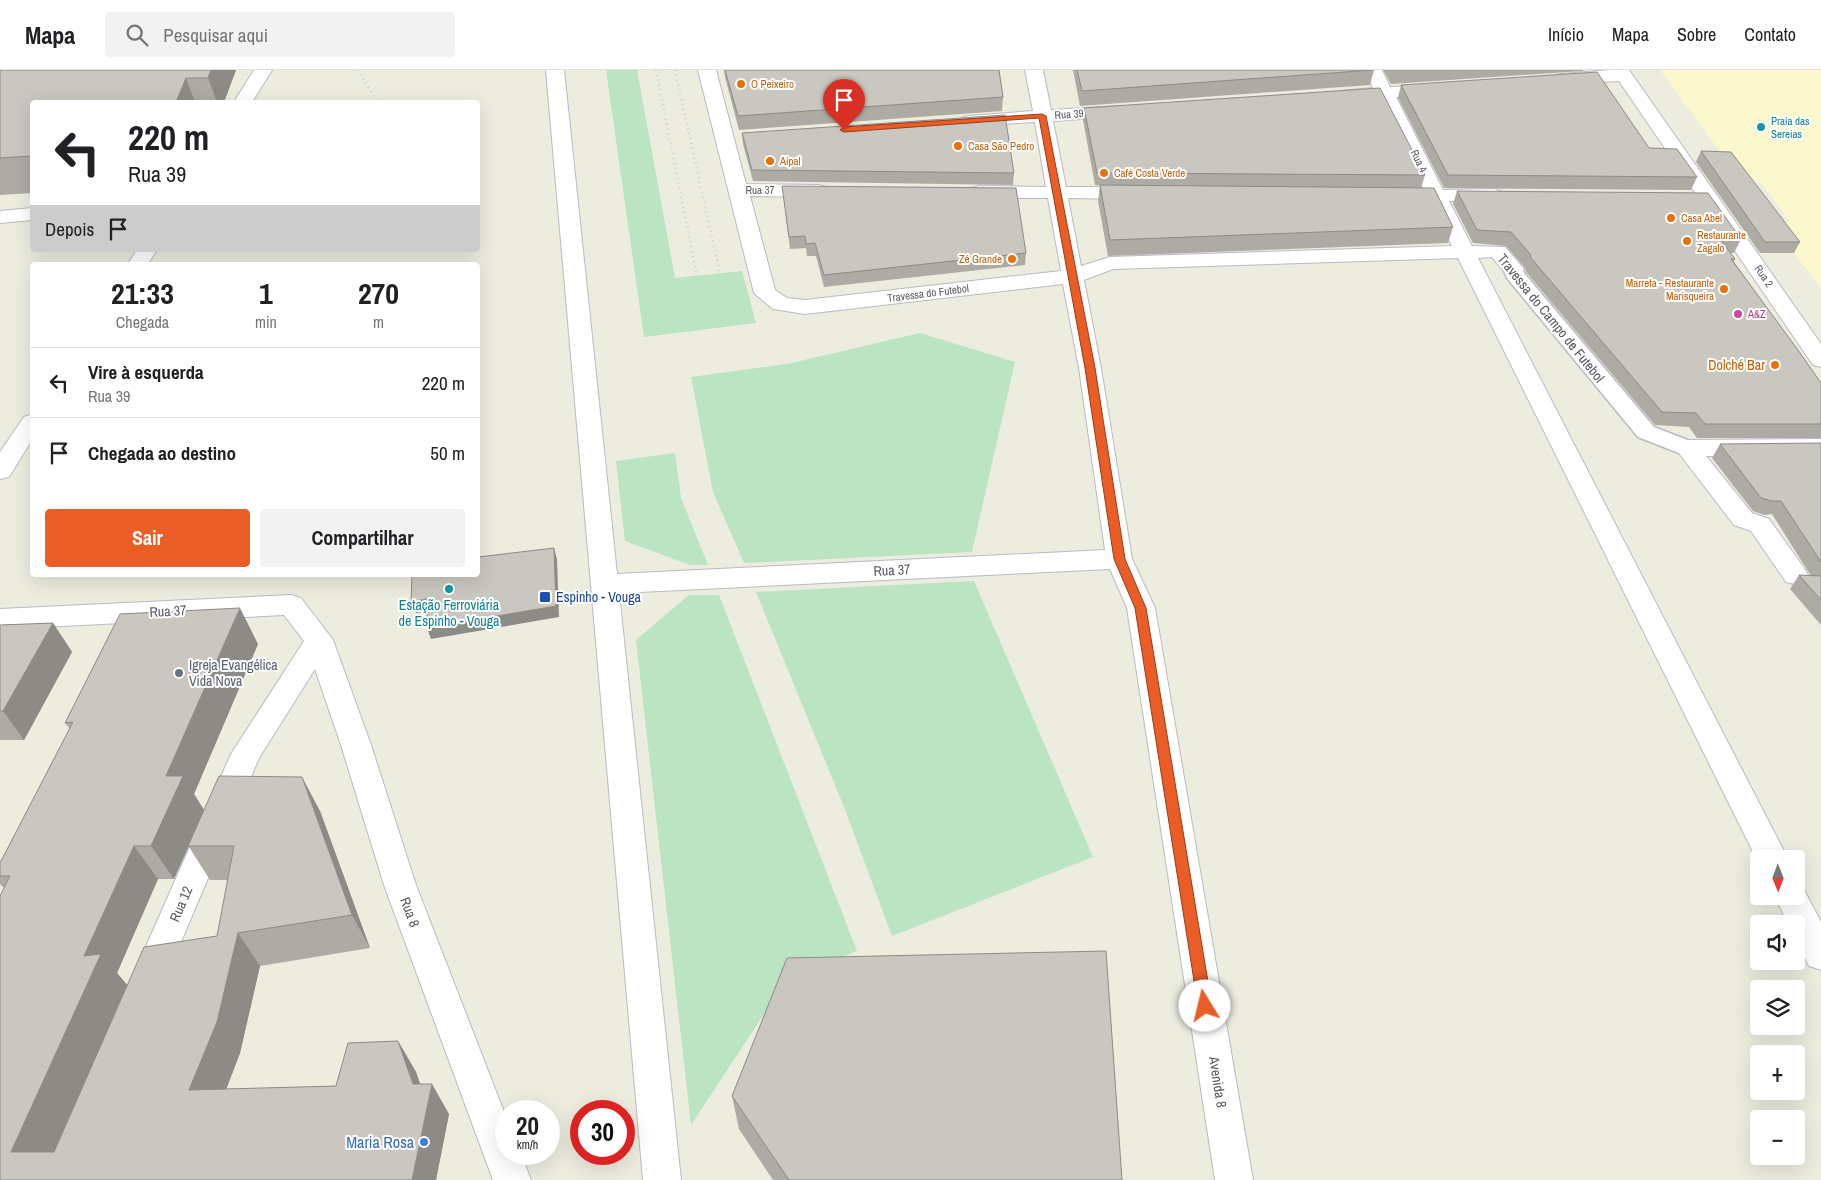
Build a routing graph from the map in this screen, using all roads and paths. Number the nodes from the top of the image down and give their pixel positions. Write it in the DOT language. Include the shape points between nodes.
graph roads {
  1 [pos="263,70"];
  2 [pos="555,70"];
  3 [pos="707,70"];
  4 [pos="1034,70"];
  5 [pos="1373,70"];
  6 [pos="1622,72"];
  7 [pos="1544,80"];
  8 [pos="1454,87"];
  9 [pos="1385,92"];
  10 [pos="1326,96"];
  11 [pos="244,100"];
  12 [pos="1140,109"];
  13 [pos="1042,116"];
  14 [pos="953,122"];
  15 [pos="744,137"];
  16 [pos="724,138"];
  17 [pos="739,190"];
  18 [pos="838,191"];
  19 [pos="958,192"];
  20 [pos="1057,192"];
  21 [pos="1157,193"];
  22 [pos="1515,195"];
  23 [pos="1376,196"];
  24 [pos="1436,196"];
  25 [pos="1681,197"];
  26 [pos="1710,198"];
  27 [pos="30,214"];
  28 [pos="0,217"];
  29 [pos="1464,252"];
  30 [pos="1514,269"];
  31 [pos="1074,276"];
  32 [pos="1821,360"];
  33 [pos="30,425"];
  34 [pos="1821,447"];
  35 [pos="1687,448"];
  36 [pos="0,471"];
  37 [pos="1119,559"];
  38 [pos="1795,575"];
  39 [pos="605,584"];
  40 [pos="0,619"];
  41 [pos="318,640"];
  42 [pos="1767,850"];
  43 [pos="1796,905"];
  44 [pos="1821,955"];
  45 [pos="136,1009"];
  46 [pos="512,1180"];
  47 [pos="662,1180"];
  48 [pos="1234,1180"];
  1 -- 11 [label="street"];
  2 -- 39 [label="street"];
  3 -- 16 [label="street"];
  4 -- 13 [label="street, Avenida 8"];
  5 -- 9 [label="street, Rua 4"];
  6 -- 7 [label="street"];
  6 -- 26 [label="street, Rua 2"];
  8 -- 9 [label="street"];
  9 -- 10 [label="street"];
  9 -- 24 [label="street, Rua 4"];
  12 -- 13 [label="street, Rua 39"];
  13 -- 14 [label="street, Rua 39"];
  13 -- 20 [label="street, Avenida 8"];
  15 -- 16 [label="street"];
  16 -- 17 [label="street"];
  17 -- 18 [label="street, Rua 37"];
  17 -- 31 [label="street, Travessa do Futebol" via="765,293 781,304 805,307"];
  19 -- 20 [label="street"];
  20 -- 21 [label="street"];
  20 -- 31 [label="street, Avenida 8"];
  22 -- 24 [label="street"];
  23 -- 24 [label="street"];
  24 -- 29 [label="street, Rua 4"];
  25 -- 26 [label="street"];
  26 -- 32 [label="street, Rua 2"];
  27 -- 28 [label="street"];
  29 -- 30 [label="street, Travessa do Campo de Futebol" via="1498,251"];
  29 -- 31 [label="street, Travessa do Campo de Futebol" via="1110,263"];
  29 -- 42 [label="street, Rua 4"];
  30 -- 35 [label="street, Travessa do Campo de Futebol" via="1514,274 1646,432"];
  31 -- 37 [label="street, Avenida 8"];
  33 -- 36 [label="street"];
  34 -- 35 [label="street"];
  35 -- 38 [label="street" via="1743,519 1760,524"];
  37 -- 39 [label="street, Rua 37"];
  37 -- 48 [label="street, Avenida 8" via="1141,608"];
  39 -- 47 [label="street"];
  40 -- 41 [label="street, Rua 37" via="291,604"];
  41 -- 45 [label="street, Rua 12" via="246,754"];
  41 -- 46 [label="street, Rua 8" via="356,745 400,885"];
  43 -- 44 [label="street"];
}
